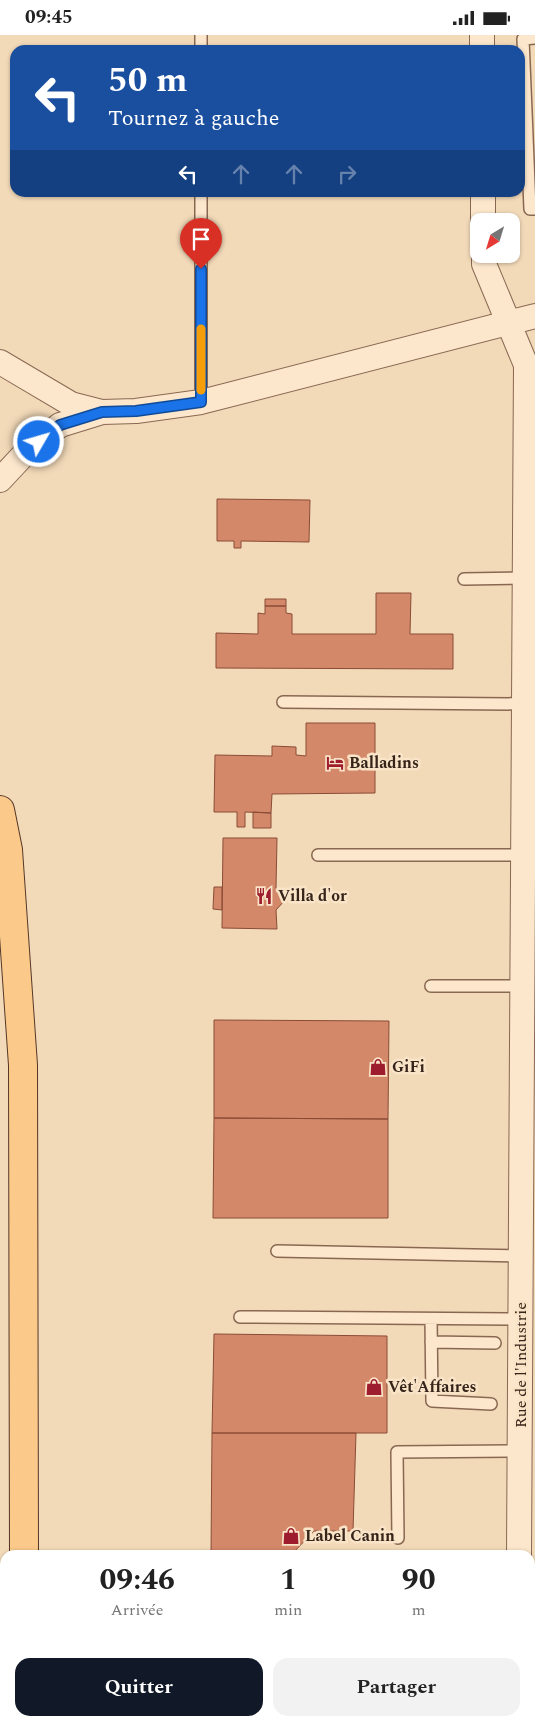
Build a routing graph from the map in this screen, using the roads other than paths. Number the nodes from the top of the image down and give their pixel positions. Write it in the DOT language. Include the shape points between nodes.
graph roads {
  1 [pos="535,38"];
  2 [pos="523,45"];
  3 [pos="525,66"];
  4 [pos="527,94"];
  5 [pos="531,153"];
  6 [pos="201,197"];
  7 [pos="483,197"];
  8 [pos="535,209"];
  9 [pos="483,213"];
  10 [pos="484,263"];
  11 [pos="535,315"];
  12 [pos="508,322"];
  13 [pos="0,362"];
  14 [pos="201,402"];
  15 [pos="102,412"];
  16 [pos="0,480"];
  17 [pos="526,578"];
  18 [pos="464,579"];
  19 [pos="282,702"];
  20 [pos="524,705"];
  21 [pos="0,810"];
  22 [pos="318,855"];
  23 [pos="524,855"];
  24 [pos="523,986"];
  25 [pos="431,987"];
  26 [pos="528,1218"];
  27 [pos="277,1251"];
  28 [pos="522,1256"];
  29 [pos="240,1317"];
  30 [pos="431,1319"];
  31 [pos="521,1319"];
  32 [pos="431,1342"];
  33 [pos="495,1343"];
  34 [pos="491,1404"];
  35 [pos="520,1451"];
  36 [pos="398,1538"];
  37 [pos="24,1550"];
  38 [pos="519,1550"];
  1 -- 2 [label="lane" via="523,39"];
  3 -- 4 [label="lane"];
  4 -- 5 [label="lane"];
  5 -- 8 [label="lane" via="530,209"];
  6 -- 14 [label="lane"];
  7 -- 9 [label="street"];
  10 -- 12 [label="street, Rue de l'Industrie"];
  11 -- 12 [label="street"];
  12 -- 14 [label="street"];
  12 -- 17 [label="street, Rue de l'Industrie" via="526,365"];
  13 -- 15 [label="street" via="71,405"];
  14 -- 15 [label="street"];
  15 -- 16 [label="street" via="60,425 28,450"];
  17 -- 18 [label="lane"];
  17 -- 20 [label="street, Rue de l'Industrie"];
  19 -- 20 [label="lane"];
  20 -- 23 [label="street, Rue de l'Industrie"];
  21 -- 37 [label="main road" via="8,850 23,1065"];
  22 -- 23 [label="lane"];
  23 -- 24 [label="street, Rue de l'Industrie"];
  24 -- 25 [label="lane"];
  24 -- 26 [label="street, Rue de l'Industrie"];
  26 -- 28 [label="street, Rue de l'Industrie"];
  27 -- 28 [label="lane"];
  28 -- 31 [label="street, Rue de l'Industrie"];
  29 -- 30 [label="lane"];
  30 -- 31 [label="lane"];
  30 -- 32 [label="lane"];
  31 -- 35 [label="street, Rue de l'Industrie"];
  32 -- 33 [label="lane"];
  32 -- 34 [label="lane" via="432,1401"];
  35 -- 36 [label="lane" via="397,1452"];
  35 -- 38 [label="street, Rue de l'Industrie"];
}
